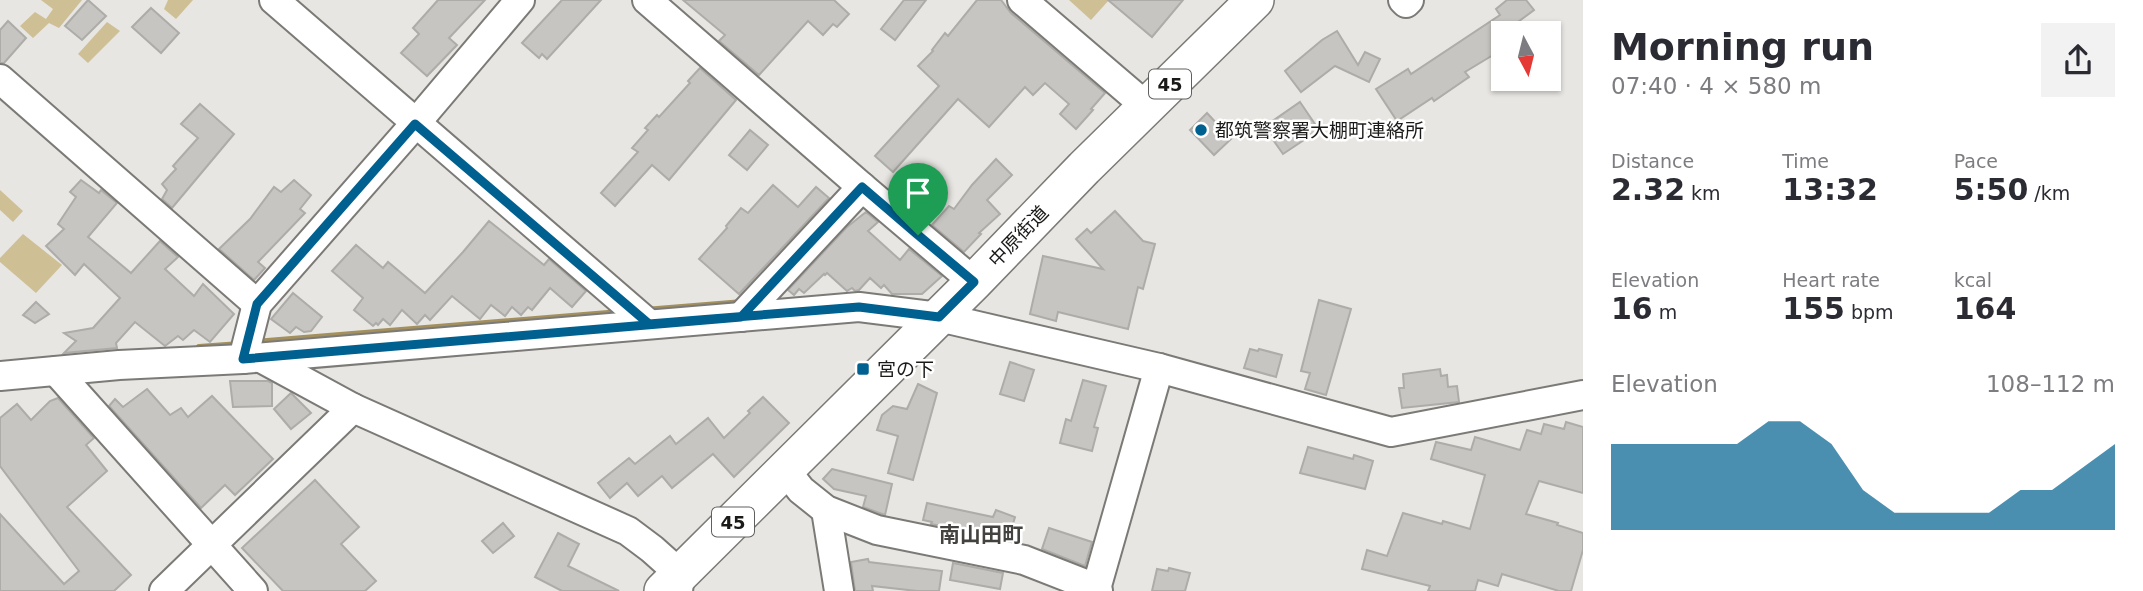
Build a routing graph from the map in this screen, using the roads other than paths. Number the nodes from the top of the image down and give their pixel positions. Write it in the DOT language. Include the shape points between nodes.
graph roads {
  1 [pos="274,0"];
  2 [pos="520,0"];
  3 [pos="647,0"];
  4 [pos="1022,0"];
  5 [pos="1255,0"];
  6 [pos="1403,0"];
  7 [pos="1409,0"];
  8 [pos="0,79"];
  9 [pos="1147,107"];
  10 [pos="415,124"];
  11 [pos="862,187"];
  12 [pos="974,282"];
  13 [pos="254,317"];
  14 [pos="741,317"];
  15 [pos="939,317"];
  16 [pos="647,323"];
  17 [pos="249,358"];
  18 [pos="1159,368"];
  19 [pos="56,371"];
  20 [pos="0,376"];
  21 [pos="1583,395"];
  22 [pos="353,408"];
  23 [pos="786,471"];
  24 [pos="826,510"];
  25 [pos="211,546"];
  26 [pos="674,585"];
  27 [pos="1097,590"];
  28 [pos="164,591"];
  29 [pos="253,591"];
  30 [pos="839,591"];
  1 -- 10 [label="street"];
  2 -- 10 [label="street"];
  3 -- 11 [label="street"];
  4 -- 9 [label="street"];
  5 -- 9 [label="main road, 中原街道 / 45"];
  6 -- 7 [label="street"];
  8 -- 13 [label="street"];
  9 -- 12 [label="main road, 中原街道 / 45"];
  10 -- 13 [label="street"];
  10 -- 16 [label="street"];
  11 -- 12 [label="street"];
  11 -- 14 [label="street"];
  12 -- 15 [label="main road, 中原街道 / 45"];
  13 -- 17 [label="street"];
  14 -- 15 [label="street" via="859,307"];
  14 -- 16 [label="street"];
  15 -- 18 [label="street"];
  15 -- 23 [label="main road, 中原街道 / 45"];
  16 -- 17 [label="street"];
  17 -- 19 [label="street"];
  17 -- 22 [label="street"];
  18 -- 21 [label="street" via="1391,432"];
  18 -- 27 [label="street"];
  19 -- 20 [label="street"];
  19 -- 25 [label="street"];
  22 -- 25 [label="street"];
  22 -- 26 [label="street" via="628,531 652,549"];
  23 -- 24 [label="street"];
  23 -- 26 [label="main road, 中原街道 / 45"];
  24 -- 27 [label="street" via="877,530 1024,559"];
  24 -- 30 [label="street"];
  25 -- 28 [label="street"];
  25 -- 29 [label="street"];
}
